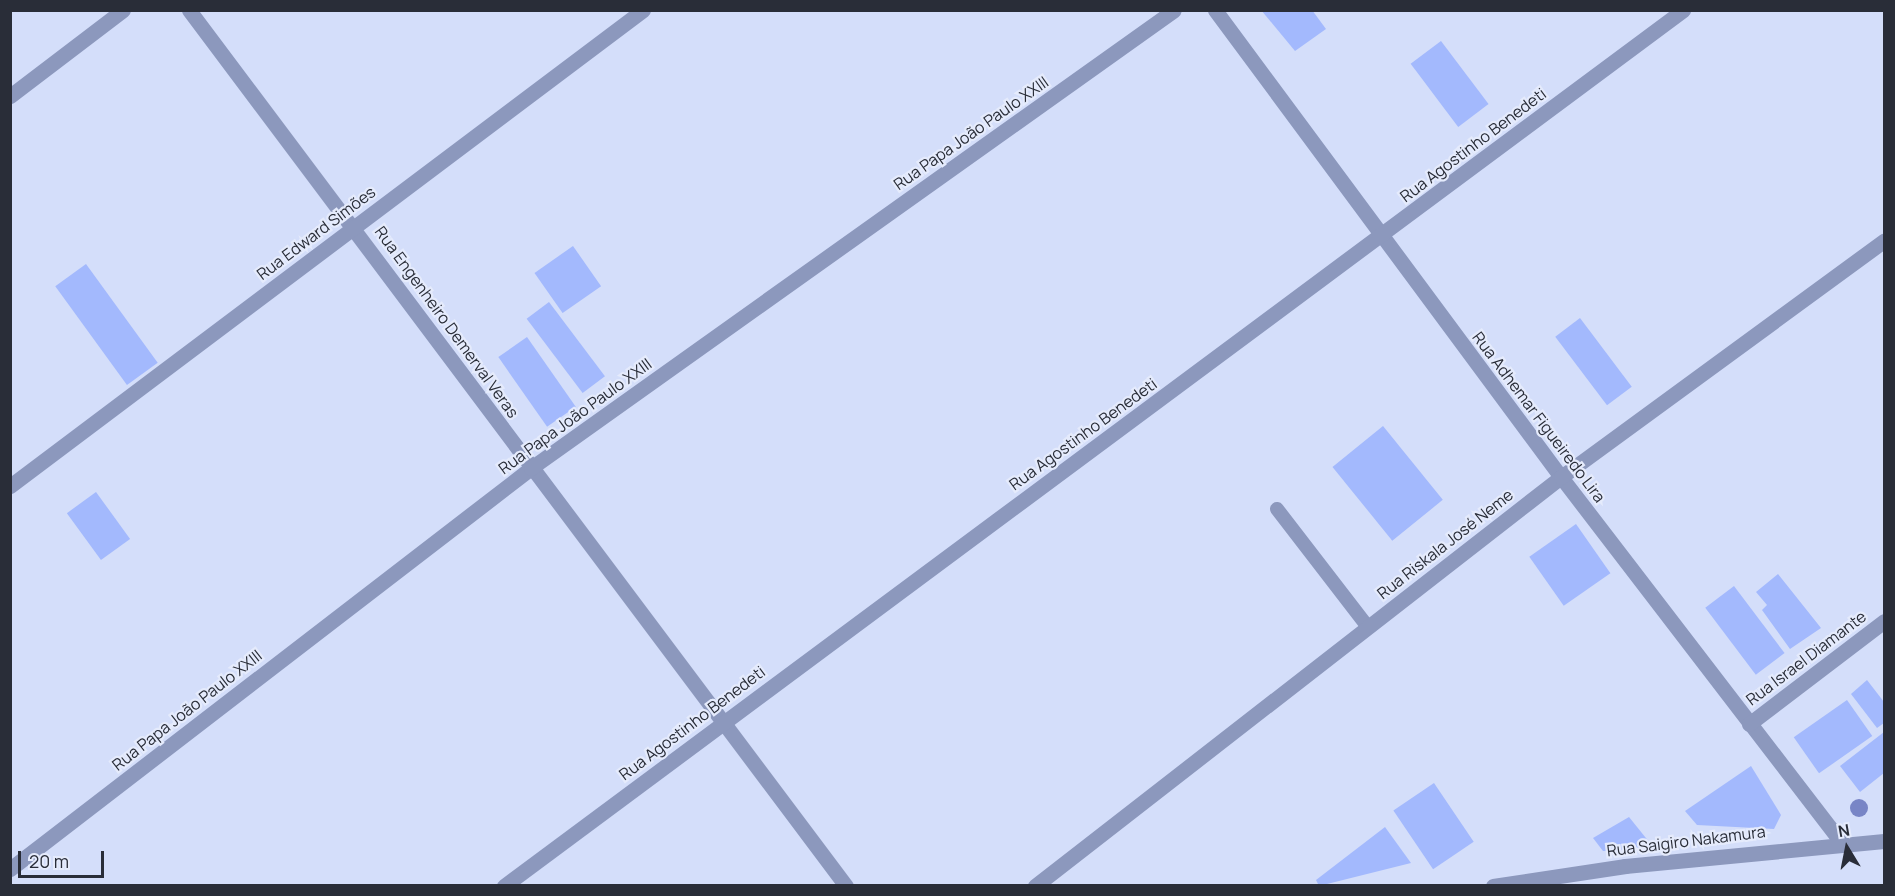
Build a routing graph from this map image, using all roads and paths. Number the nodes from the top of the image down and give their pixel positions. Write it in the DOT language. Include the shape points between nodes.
graph roads {
  1 [pos="123,10"];
  2 [pos="189,10"];
  3 [pos="643,10"];
  4 [pos="1174,10"];
  5 [pos="1215,10"];
  6 [pos="1683,10"];
  7 [pos="10,96"];
  8 [pos="355,226"];
  9 [pos="1382,236"];
  10 [pos="1884,241"];
  11 [pos="531,468"];
  12 [pos="1561,477"];
  13 [pos="10,486"];
  14 [pos="1278,509"];
  15 [pos="1884,621"];
  16 [pos="1368,627"];
  17 [pos="722,723"];
  18 [pos="1749,724"];
  19 [pos="1840,841"];
  20 [pos="1884,841"];
  21 [pos="10,869"];
  22 [pos="504,885"];
  23 [pos="846,885"];
  24 [pos="1035,885"];
  25 [pos="1493,885"];
  1 -- 7 [label="street"];
  2 -- 8 [label="street, Rua Engenheiro Demerval Veras"];
  3 -- 8 [label="street, Rua Edward Simões"];
  4 -- 11 [label="street, Rua Papa João Paulo XXIII"];
  5 -- 9 [label="street, Rua Adhemar Figueiredo Lira"];
  6 -- 9 [label="street, Rua Agostinho Benedeti"];
  8 -- 11 [label="street, Rua Engenheiro Demerval Veras"];
  8 -- 13 [label="street, Rua Edward Simões"];
  9 -- 12 [label="street, Rua Adhemar Figueiredo Lira"];
  9 -- 17 [label="street, Rua Agostinho Benedeti"];
  10 -- 12 [label="street, Rua Riskala José Neme"];
  11 -- 17 [label="street, Rua Engenheiro Demerval Veras"];
  11 -- 21 [label="street, Rua Papa João Paulo XXIII"];
  12 -- 16 [label="street, Rua Riskala José Neme"];
  12 -- 18 [label="street, Rua Adhemar Figueiredo Lira"];
  14 -- 16 [label="lane"];
  15 -- 18 [label="street, Rua Israel Diamante"];
  16 -- 24 [label="street, Rua Riskala José Neme"];
  17 -- 22 [label="street, Rua Agostinho Benedeti"];
  17 -- 23 [label="street, Rua Engenheiro Demerval Veras"];
  18 -- 19 [label="street, Rua Adhemar Figueiredo Lira"];
  19 -- 20 [label="street, Rua Saigiro Nakamura"];
  19 -- 25 [label="street, Rua Saigiro Nakamura"];
}
